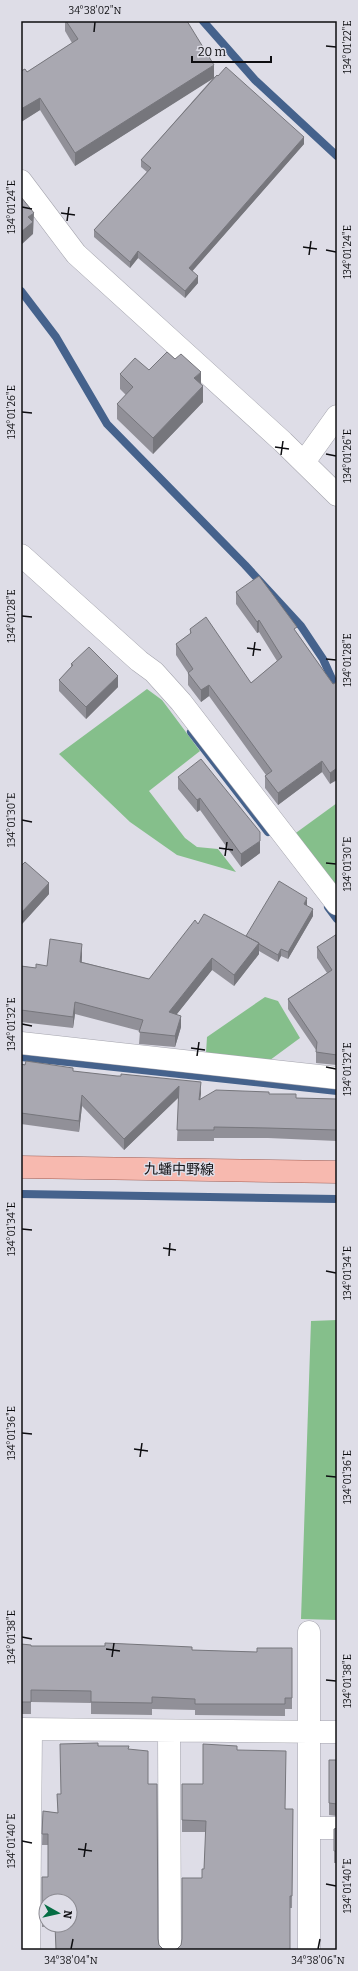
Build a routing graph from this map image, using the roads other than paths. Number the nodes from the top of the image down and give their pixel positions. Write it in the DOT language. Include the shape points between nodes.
graph roads {
  1 [pos="21,181"];
  2 [pos="337,416"];
  3 [pos="304,462"];
  4 [pos="337,495"];
  5 [pos="21,556"];
  6 [pos="337,904"];
  7 [pos="21,1043"];
  8 [pos="337,1078"];
  9 [pos="21,1167"];
  10 [pos="337,1172"];
  11 [pos="309,1632"];
  12 [pos="26,1730"];
  13 [pos="169,1731"];
  14 [pos="310,1732"];
  15 [pos="337,1732"];
  16 [pos="309,1828"];
  17 [pos="337,1828"];
  18 [pos="29,1950"];
  19 [pos="170,1950"];
  20 [pos="309,1950"];
  1 -- 3 [label="street" via="76,254"];
  2 -- 3 [label="street"];
  3 -- 4 [label="street"];
  5 -- 6 [label="street" via="154,672 181,702"];
  7 -- 8 [label="street"];
  9 -- 10 [label="main road, 九蟠中野線"];
  11 -- 14 [label="street"];
  12 -- 13 [label="street"];
  12 -- 18 [label="street"];
  13 -- 14 [label="street"];
  13 -- 19 [label="street"];
  14 -- 15 [label="street"];
  14 -- 16 [label="street"];
  16 -- 17 [label="street"];
  16 -- 20 [label="street"];
}
